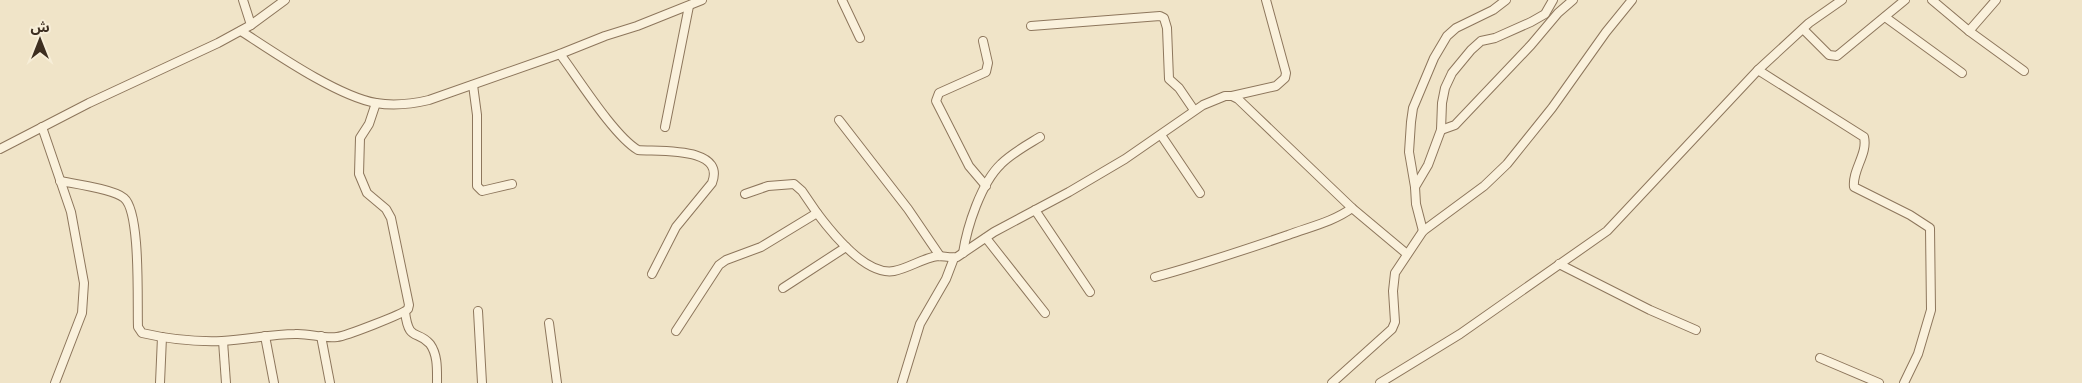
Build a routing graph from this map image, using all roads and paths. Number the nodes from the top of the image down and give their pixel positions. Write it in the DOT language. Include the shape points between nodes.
graph roads {
  1 [pos="243,0"];
  2 [pos="284,0"];
  3 [pos="702,0"];
  4 [pos="853,0"];
  5 [pos="1266,0"];
  6 [pos="1506,0"];
  7 [pos="1553,0"];
  8 [pos="1573,0"];
  9 [pos="1632,0"];
  10 [pos="1842,0"];
  11 [pos="1906,0"];
  12 [pos="1932,0"];
  13 [pos="1996,0"];
  14 [pos="843,2"];
  15 [pos="689,6"];
  16 [pos="1545,14"];
  17 [pos="1885,17"];
  18 [pos="1552,21"];
  19 [pos="251,25"];
  20 [pos="1031,26"];
  21 [pos="1803,29"];
  22 [pos="241,31"];
  23 [pos="1969,31"];
  24 [pos="860,38"];
  25 [pos="983,41"];
  26 [pos="560,54"];
  27 [pos="1758,70"];
  28 [pos="2024,71"];
  29 [pos="1962,73"];
  30 [pos="473,85"];
  31 [pos="1232,96"];
  32 [pos="376,103"];
  33 [pos="1194,110"];
  34 [pos="839,120"];
  35 [pos="42,127"];
  36 [pos="665,127"];
  37 [pos="1441,130"];
  38 [pos="1161,135"];
  39 [pos="1040,137"];
  40 [pos="0,149"];
  41 [pos="60,180"];
  42 [pos="512,184"];
  43 [pos="986,186"];
  44 [pos="1415,187"];
  45 [pos="1200,193"];
  46 [pos="744,194"];
  47 [pos="1352,208"];
  48 [pos="1035,210"];
  49 [pos="817,213"];
  50 [pos="1422,231"];
  51 [pos="986,238"];
  52 [pos="846,247"];
  53 [pos="963,254"];
  54 [pos="1407,254"];
  55 [pos="940,256"];
  56 [pos="954,258"];
  57 [pos="1559,264"];
  58 [pos="652,274"];
  59 [pos="1155,277"];
  60 [pos="783,288"];
  61 [pos="1090,292"];
  62 [pos="478,311"];
  63 [pos="405,312"];
  64 [pos="1045,313"];
  65 [pos="549,323"];
  66 [pos="1696,330"];
  67 [pos="676,331"];
  68 [pos="265,336"];
  69 [pos="321,336"];
  70 [pos="162,337"];
  71 [pos="223,341"];
  72 [pos="1820,358"];
  73 [pos="55,383"];
  74 [pos="160,383"];
  75 [pos="226,383"];
  76 [pos="274,383"];
  77 [pos="330,383"];
  78 [pos="437,383"];
  79 [pos="482,383"];
  80 [pos="557,383"];
  81 [pos="902,383"];
  82 [pos="1332,383"];
  83 [pos="1380,383"];
  84 [pos="1879,383"];
  85 [pos="1904,383"];
  1 -- 19 [label="street"];
  2 -- 19 [label="street"];
  3 -- 15 [label="street"];
  4 -- 14 [label="street"];
  5 -- 31 [label="street" via="1285,78 1276,86"];
  6 -- 44 [label="street" via="1456,28 1447,36 1434,58 1413,108 1409,152"];
  7 -- 16 [label="street"];
  8 -- 18 [label="street"];
  9 -- 50 [label="street" via="1507,164 1484,186"];
  10 -- 21 [label="street"];
  11 -- 17 [label="street"];
  12 -- 23 [label="street"];
  13 -- 23 [label="street"];
  14 -- 24 [label="street"];
  15 -- 26 [label="street"];
  15 -- 36 [label="street"];
  16 -- 18 [label="street"];
  16 -- 37 [label="street" via="1515,30 1481,41 1465,56 1445,88"];
  17 -- 21 [label="street" via="1836,56 1824,51"];
  17 -- 29 [label="street"];
  18 -- 37 [label="street" via="1454,125"];
  19 -- 22 [label="street"];
  20 -- 33 [label="street" via="1164,18 1169,79"];
  21 -- 27 [label="street"];
  22 -- 32 [label="street" via="326,83"];
  22 -- 35 [label="street"];
  23 -- 28 [label="street"];
  25 -- 43 [label="street" via="988,63 986,72 939,93 936,102 969,166"];
  26 -- 30 [label="street"];
  26 -- 58 [label="street" via="631,146 638,150 686,152 711,165 712,183 676,227"];
  27 -- 57 [label="street" via="1607,231"];
  27 -- 85 [label="street" via="1864,137 1865,145 1854,187 1930,228 1931,312 1918,354"];
  30 -- 32 [label="street" via="413,104"];
  30 -- 42 [label="street" via="477,115 477,186 486,190"];
  31 -- 33 [label="street" via="1213,100"];
  31 -- 47 [label="street"];
  32 -- 63 [label="street" via="360,138 359,174 367,193 386,209 391,218 408,300"];
  33 -- 38 [label="street"];
  34 -- 55 [label="street"];
  35 -- 40 [label="street"];
  35 -- 41 [label="street"];
  37 -- 44 [label="street" via="1428,166"];
  38 -- 45 [label="street"];
  38 -- 48 [label="street"];
  39 -- 43 [label="street" via="1003,162"];
  41 -- 70 [label="street" via="117,194 127,201 132,217 138,279 138,327 142,333"];
  41 -- 73 [label="street" via="71,212 84,297 82,313"];
  43 -- 53 [label="street" via="968,228"];
  44 -- 50 [label="street"];
  46 -- 49 [label="street" via="768,186 794,184"];
  47 -- 54 [label="street"];
  47 -- 59 [label="street" via="1343,215 1246,251"];
  48 -- 51 [label="street"];
  48 -- 61 [label="street"];
  49 -- 52 [label="street"];
  49 -- 67 [label="street" via="761,247 719,265"];
  50 -- 54 [label="street"];
  51 -- 53 [label="street"];
  51 -- 64 [label="street"];
  52 -- 55 [label="street" via="872,266 887,272"];
  52 -- 60 [label="street"];
  53 -- 56 [label="street"];
  54 -- 82 [label="street" via="1393,282 1396,310 1392,329"];
  55 -- 56 [label="street"];
  56 -- 81 [label="street" via="946,279 920,324"];
  57 -- 66 [label="street"];
  57 -- 83 [label="street" via="1460,334"];
  62 -- 79 [label="street"];
  63 -- 69 [label="street" via="340,337"];
  63 -- 78 [label="street" via="412,334 426,341 434,351"];
  65 -- 80 [label="street"];
  68 -- 69 [label="street"];
  68 -- 71 [label="street"];
  68 -- 76 [label="street"];
  69 -- 77 [label="street"];
  70 -- 71 [label="street"];
  70 -- 74 [label="street"];
  71 -- 75 [label="street"];
  72 -- 84 [label="street"];
}
